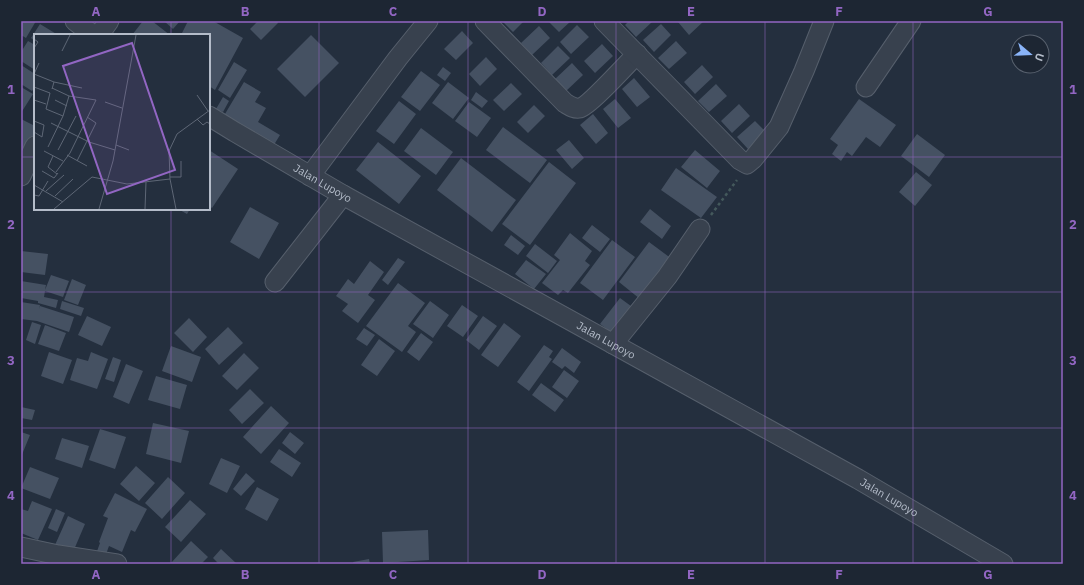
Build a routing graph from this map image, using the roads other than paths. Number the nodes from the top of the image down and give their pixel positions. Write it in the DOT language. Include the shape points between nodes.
graph roads {
  1 [pos="75,21"];
  2 [pos="109,21"];
  3 [pos="428,21"];
  4 [pos="485,21"];
  5 [pos="604,21"];
  6 [pos="824,21"];
  7 [pos="911,21"];
  8 [pos="92,34"];
  9 [pos="100,34"];
  10 [pos="637,54"];
  11 [pos="866,87"];
  12 [pos="210,117"];
  13 [pos="34,148"];
  14 [pos="21,176"];
  15 [pos="310,176"];
  16 [pos="343,194"];
  17 [pos="700,229"];
  18 [pos="276,282"];
  19 [pos="612,344"];
  20 [pos="21,547"];
  21 [pos="117,564"];
  22 [pos="1003,564"];
  1 -- 8 [label="street"];
  2 -- 9 [label="street"];
  3 -- 15 [label="street"];
  4 -- 10 [label="street" via="565,103 576,108 582,107 592,99"];
  5 -- 10 [label="street"];
  6 -- 10 [label="street" via="782,122 753,160 747,164 740,160"];
  7 -- 11 [label="street"];
  12 -- 15 [label="street, Jalan Lupoyo"];
  13 -- 14 [label="street"];
  15 -- 16 [label="street, Jalan Lupoyo"];
  16 -- 18 [label="street"];
  16 -- 19 [label="street, Jalan Lupoyo"];
  17 -- 19 [label="street" via="667,277"];
  19 -- 22 [label="street, Jalan Lupoyo" via="858,479"];
  20 -- 21 [label="street"];
}
